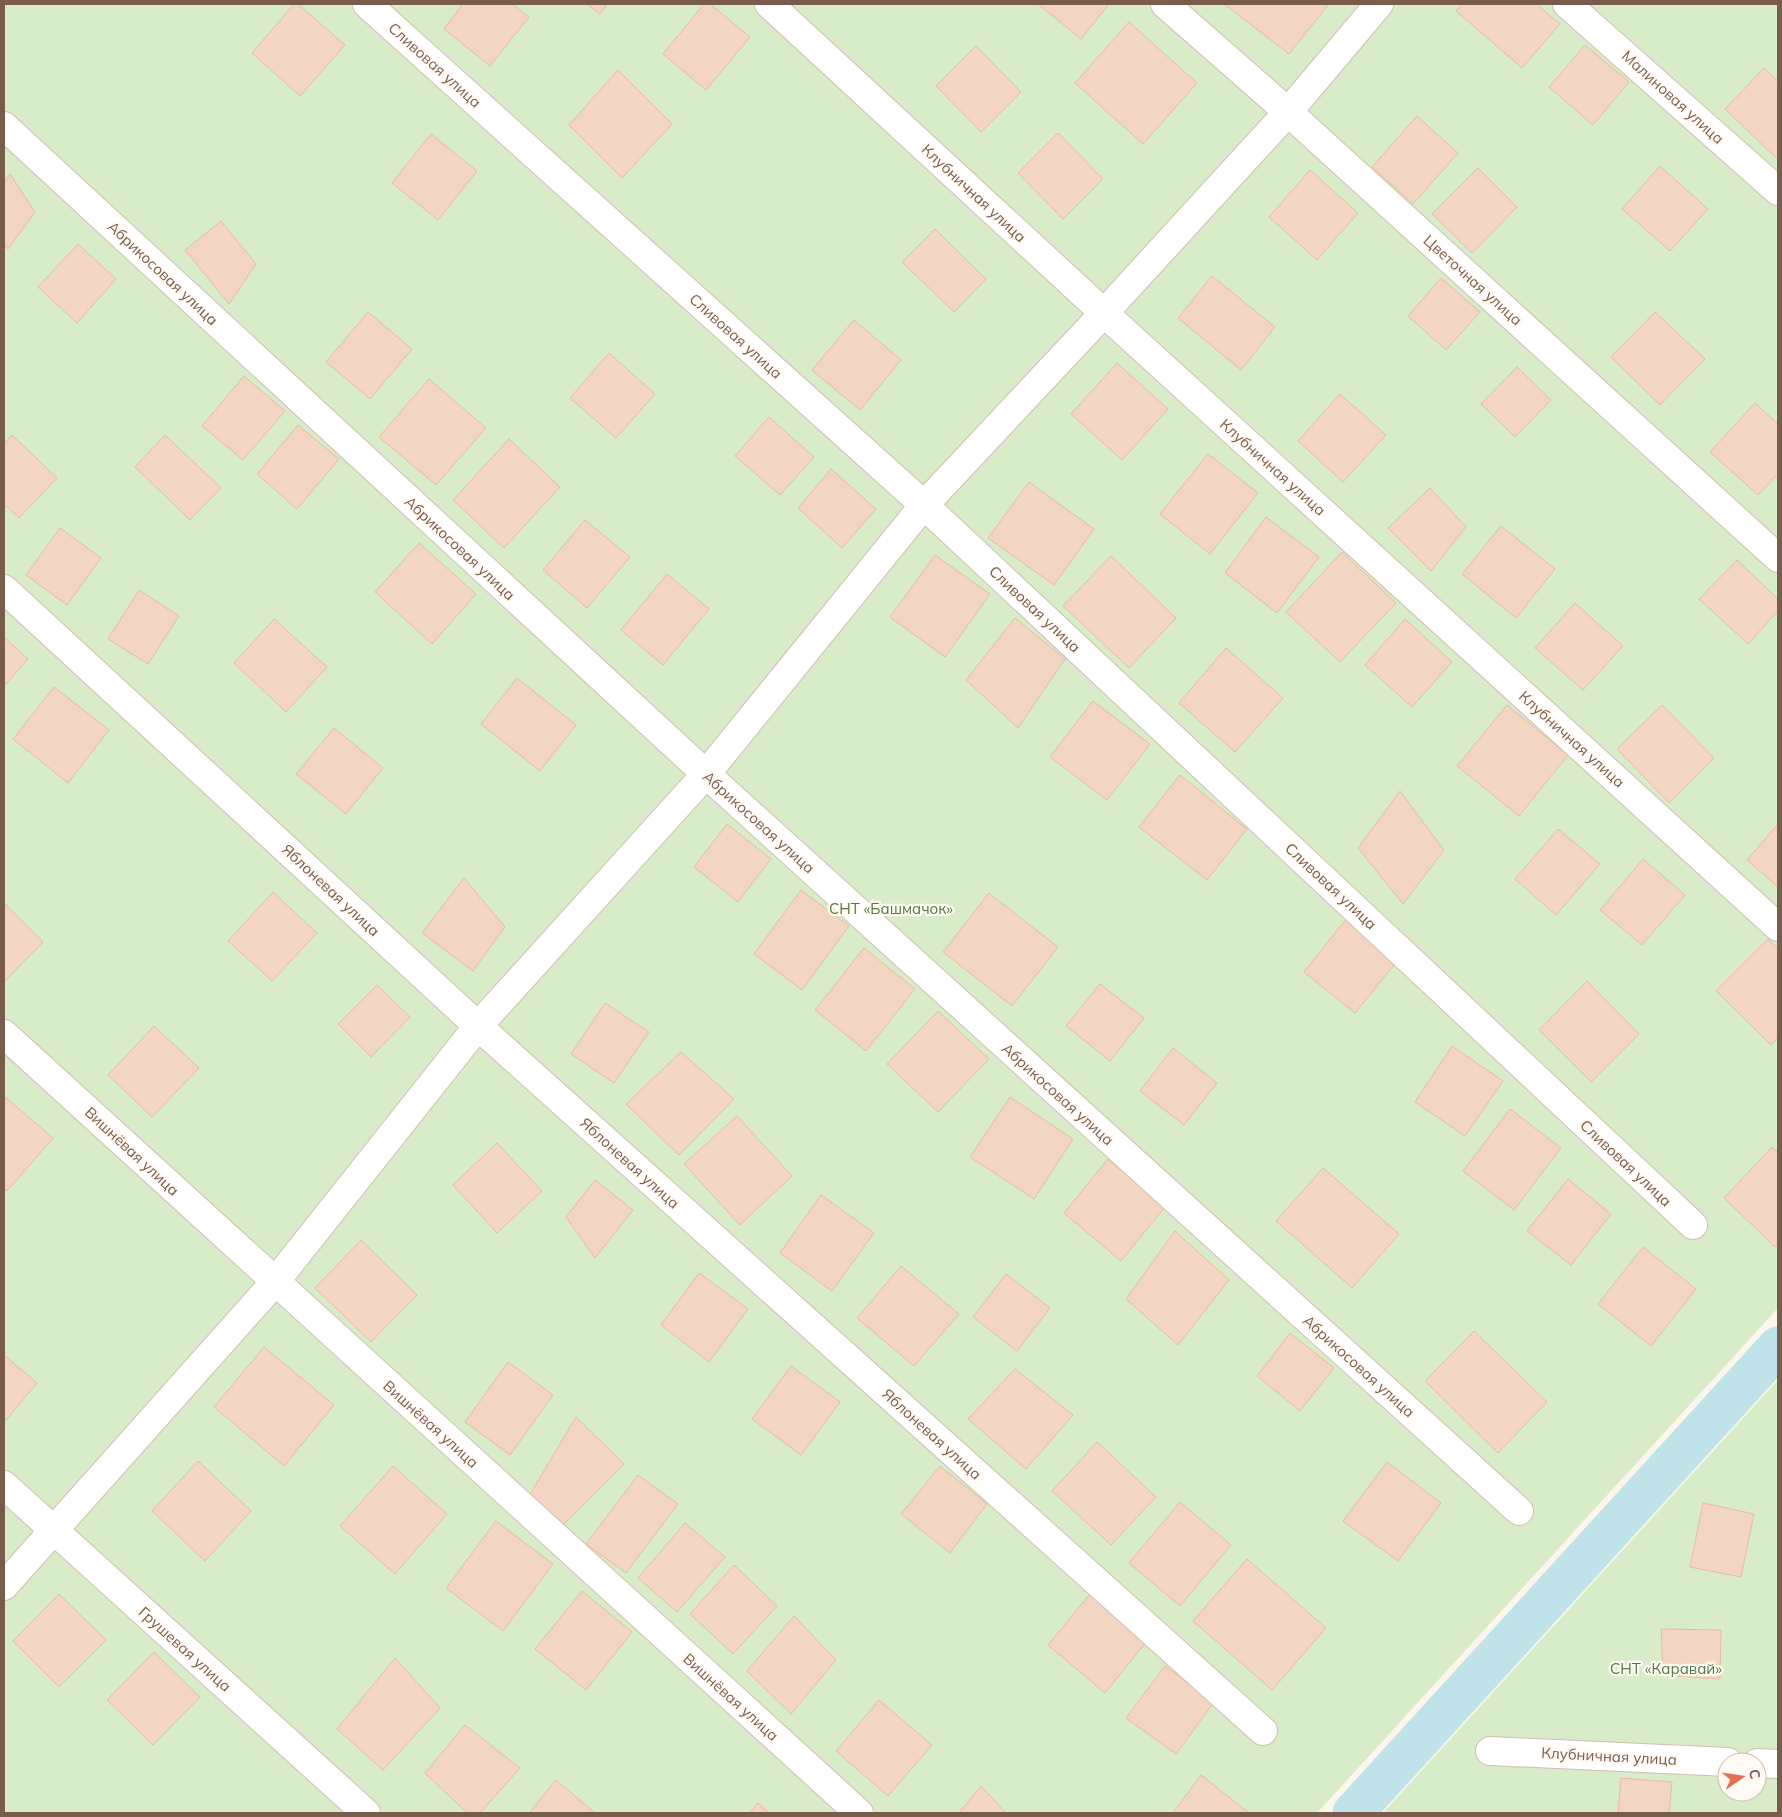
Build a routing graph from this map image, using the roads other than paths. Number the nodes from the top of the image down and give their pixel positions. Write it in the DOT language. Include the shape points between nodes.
graph roads {
  1 [pos="367,4"];
  2 [pos="769,4"];
  3 [pos="1165,4"];
  4 [pos="1379,4"];
  5 [pos="1567,4"];
  6 [pos="1288,112"];
  7 [pos="4,126"];
  8 [pos="1778,191"];
  9 [pos="1104,313"];
  10 [pos="924,505"];
  11 [pos="1778,558"];
  12 [pos="4,589"];
  13 [pos="706,774"];
  14 [pos="1778,927"];
  15 [pos="478,1026"];
  16 [pos="4,1034"];
  17 [pos="1693,1225"];
  18 [pos="275,1282"];
  19 [pos="4,1485"];
  20 [pos="1519,1511"];
  21 [pos="53,1530"];
  22 [pos="4,1586"];
  23 [pos="1262,1731"];
  24 [pos="1490,1751"];
  25 [pos="1717,1761"];
  26 [pos="366,1813"];
  27 [pos="859,1813"];
  1 -- 10 [label="street, Сливовая улица"];
  2 -- 9 [label="street, Клубничная улица"];
  3 -- 6 [label="street, Цветочная улица"];
  4 -- 6 [label="street"];
  5 -- 8 [label="street, Малиновая улица"];
  6 -- 9 [label="street"];
  6 -- 11 [label="street, Цветочная улица"];
  7 -- 13 [label="street, Абрикосовая улица"];
  9 -- 10 [label="street"];
  9 -- 14 [label="street, Клубничная улица"];
  10 -- 13 [label="street"];
  10 -- 17 [label="street, Сливовая улица"];
  12 -- 15 [label="street, Яблоневая улица"];
  13 -- 15 [label="street"];
  13 -- 20 [label="street, Абрикосовая улица"];
  15 -- 18 [label="street"];
  15 -- 23 [label="street, Яблоневая улица"];
  16 -- 18 [label="street, Вишнёвая улица"];
  18 -- 21 [label="street"];
  18 -- 27 [label="street, Вишнёвая улица"];
  19 -- 21 [label="street, Грушевая улица"];
  21 -- 22 [label="street"];
  21 -- 26 [label="street, Грушевая улица"];
  24 -- 25 [label="street, Клубничная улица"];
}
